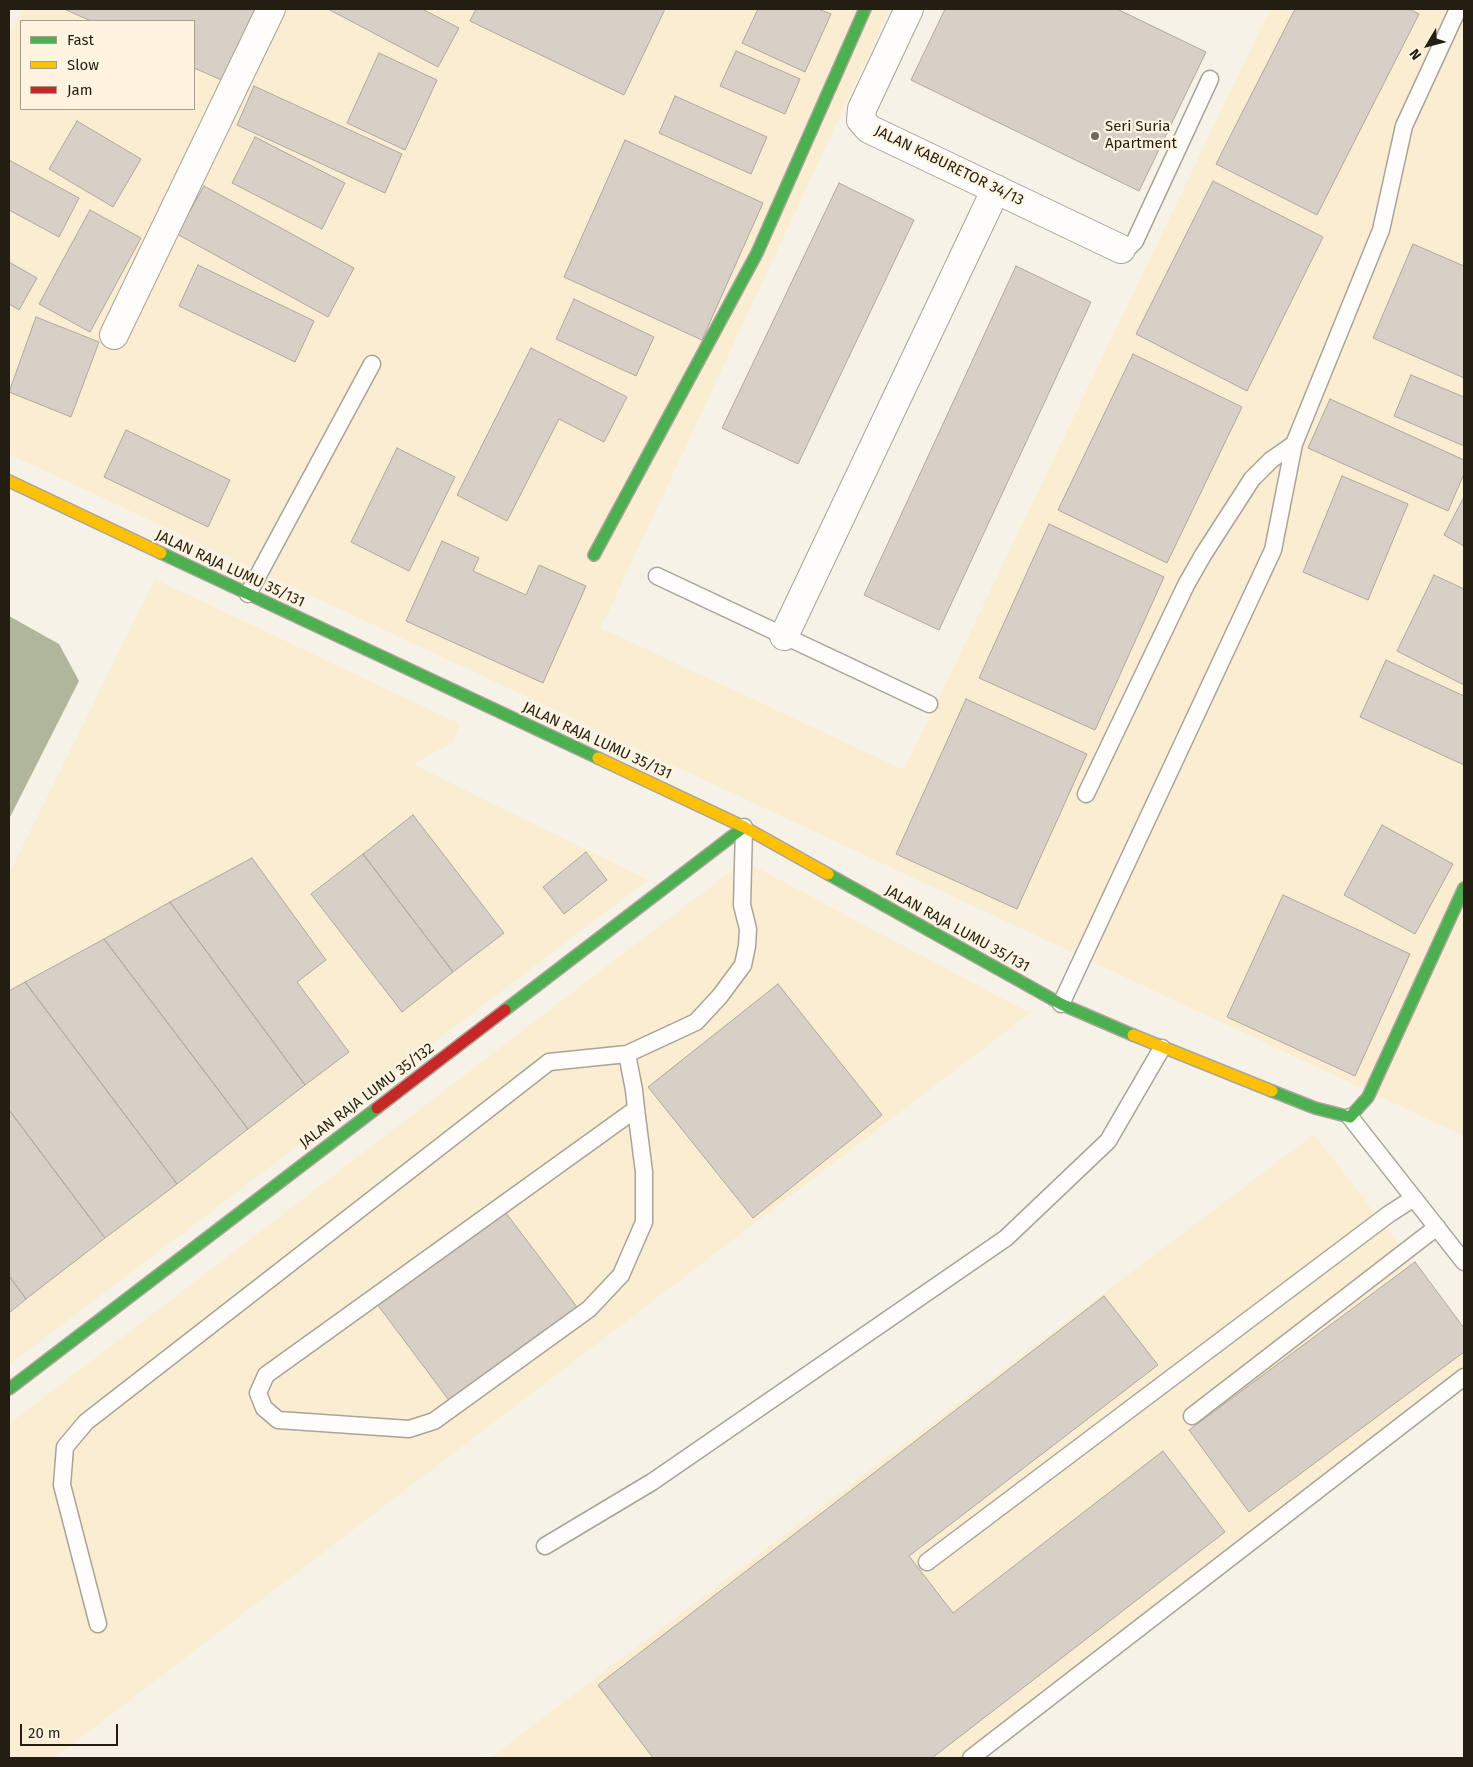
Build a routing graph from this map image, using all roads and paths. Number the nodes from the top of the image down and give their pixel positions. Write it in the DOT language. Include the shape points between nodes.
graph roads {
  1 [pos="271,9"];
  2 [pos="865,9"];
  3 [pos="909,9"];
  4 [pos="1458,9"];
  5 [pos="1210,78"];
  6 [pos="996,189"];
  7 [pos="1121,249"];
  8 [pos="114,335"];
  9 [pos="372,364"];
  10 [pos="1294,444"];
  11 [pos="9,481"];
  12 [pos="594,555"];
  13 [pos="657,576"];
  14 [pos="248,594"];
  15 [pos="784,636"];
  16 [pos="929,704"];
  17 [pos="1086,794"];
  18 [pos="744,827"];
  19 [pos="1464,888"];
  20 [pos="1060,1004"];
  21 [pos="1162,1048"];
  22 [pos="627,1054"];
  23 [pos="636,1109"];
  24 [pos="1350,1117"];
  25 [pos="1414,1198"];
  26 [pos="1437,1227"];
  27 [pos="1464,1262"];
  28 [pos="1464,1377"];
  29 [pos="9,1389"];
  30 [pos="1192,1416"];
  31 [pos="544,1546"];
  32 [pos="927,1562"];
  33 [pos="98,1624"];
  34 [pos="971,1758"];
  1 -- 8 [label="street"];
  2 -- 12 [label="street" via="757,253"];
  3 -- 6 [label="street, JALAN KABURETOR 34/13" via="862,109 861,120 869,128"];
  4 -- 10 [label="lane" via="1404,126 1381,230"];
  5 -- 7 [label="lane" via="1135,241"];
  6 -- 7 [label="street, JALAN KABURETOR 34/13"];
  6 -- 15 [label="street"];
  9 -- 14 [label="lane"];
  10 -- 17 [label="lane" via="1252,479 1203,555"];
  10 -- 20 [label="lane" via="1273,550"];
  11 -- 14 [label="street, JALAN RAJA LUMU 35/131"];
  13 -- 15 [label="lane"];
  14 -- 18 [label="street, JALAN RAJA LUMU 35/131"];
  15 -- 16 [label="lane"];
  18 -- 20 [label="street, JALAN RAJA LUMU 35/131"];
  18 -- 22 [label="lane" via="742,905 748,946 743,965 696,1022"];
  18 -- 29 [label="street, JALAN RAJA LUMU 35/132"];
  19 -- 24 [label="street" via="1368,1097"];
  20 -- 21 [label="street, JALAN RAJA LUMU 35/131"];
  21 -- 24 [label="street, JALAN RAJA LUMU 35/131" via="1315,1108"];
  21 -- 31 [label="lane" via="1108,1141 1006,1238 652,1482"];
  22 -- 23 [label="lane"];
  22 -- 33 [label="lane" via="549,1062 86,1422 65,1447 62,1485"];
  23 -- 23 [label="lane" via="266,1375 258,1393 264,1408 278,1420 409,1429 434,1421 589,1309 621,1275 644,1222 644,1172"];
  24 -- 25 [label="lane"];
  25 -- 26 [label="lane"];
  25 -- 32 [label="lane"];
  26 -- 27 [label="lane"];
  26 -- 30 [label="lane"];
  28 -- 34 [label="lane"];
}
